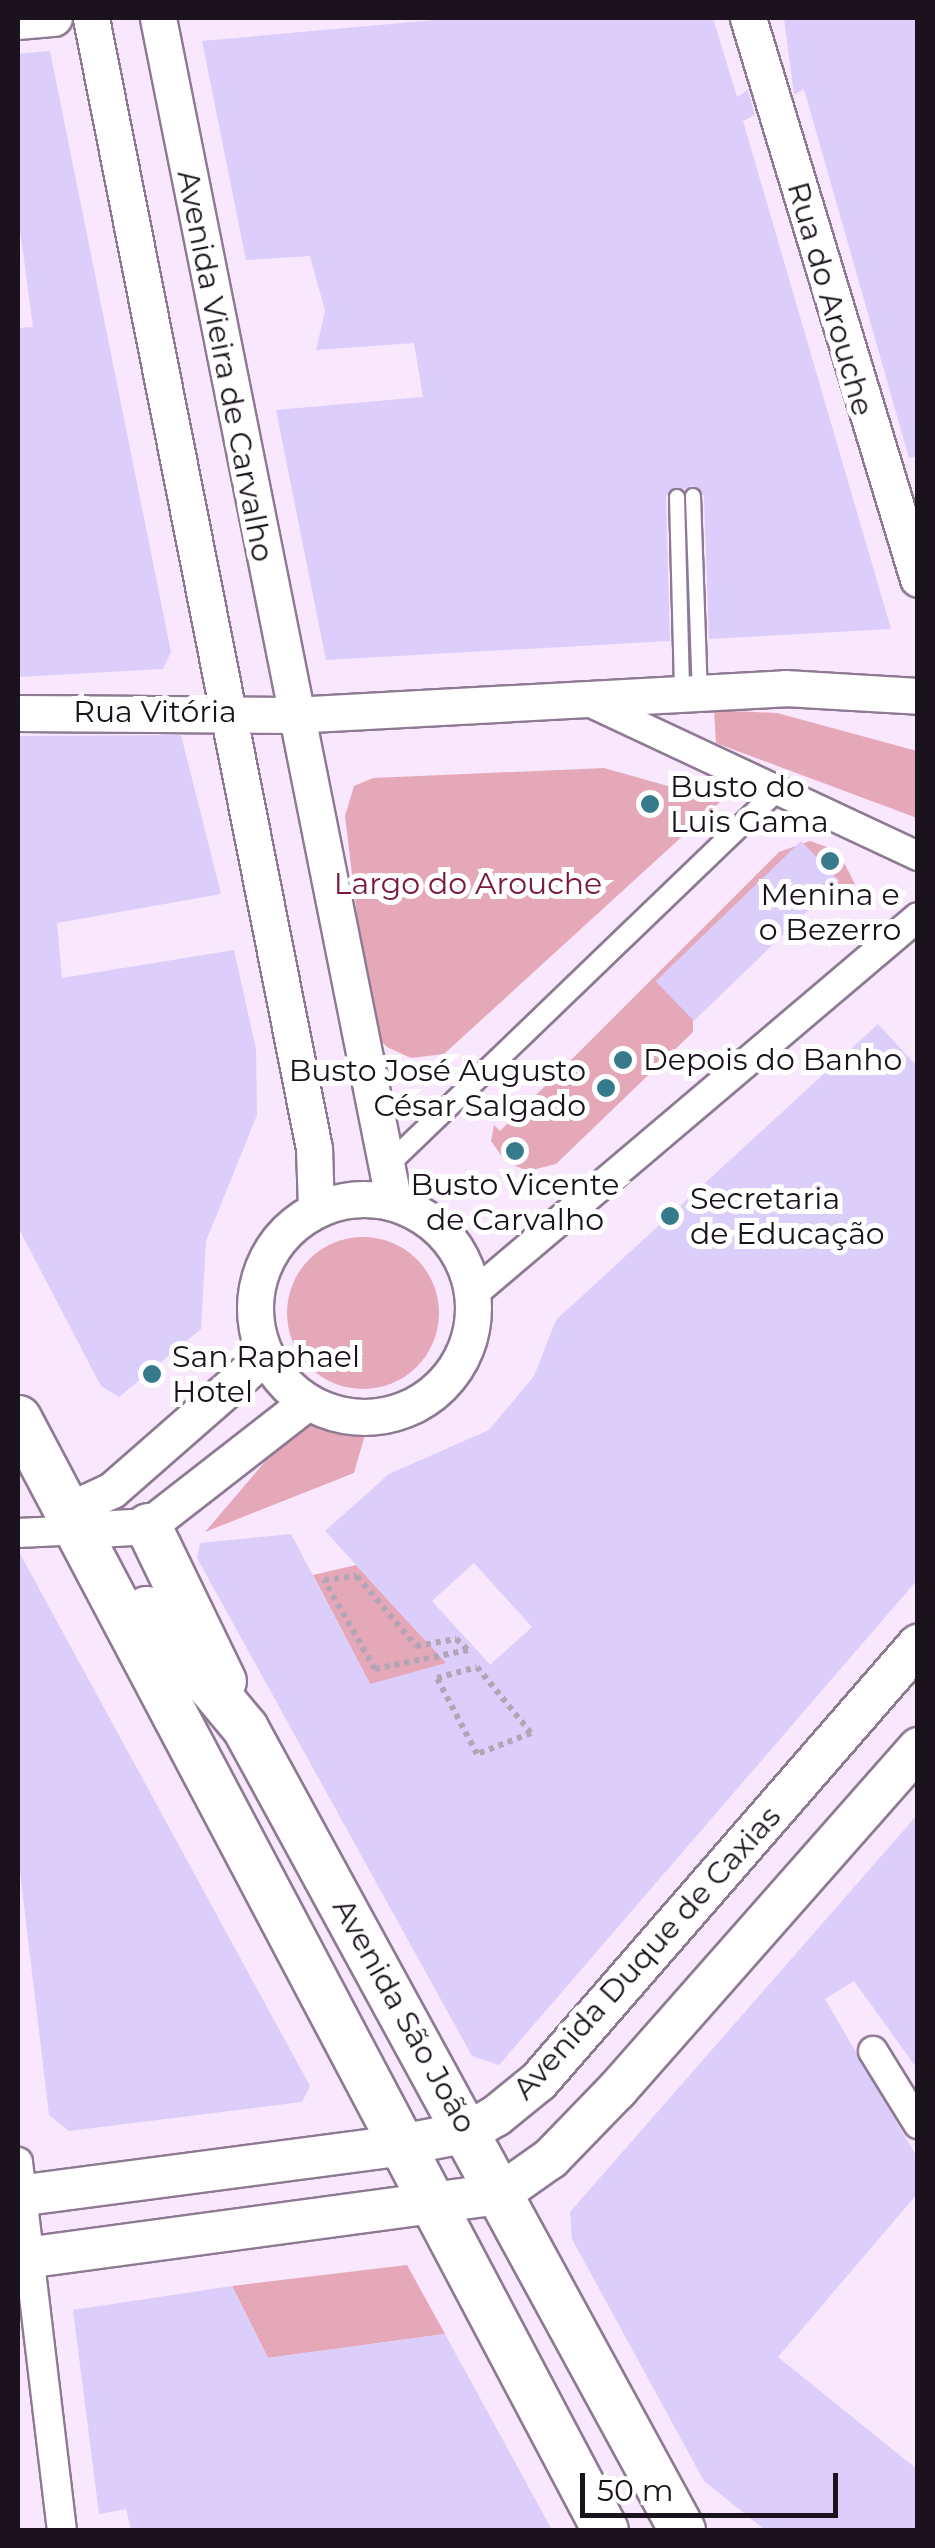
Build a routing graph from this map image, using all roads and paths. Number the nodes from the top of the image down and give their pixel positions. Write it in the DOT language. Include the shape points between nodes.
graph roads {
  1 [pos="54,18"];
  2 [pos="91,18"];
  3 [pos="158,18"];
  4 [pos="748,18"];
  5 [pos="18,21"];
  6 [pos="684,497"];
  7 [pos="918,580"];
  8 [pos="691,695"];
  9 [pos="918,696"];
  10 [pos="588,702"];
  11 [pos="229,710"];
  12 [pos="18,714"];
  13 [pos="292,715"];
  14 [pos="780,787"];
  15 [pos="918,856"];
  16 [pos="918,917"];
  17 [pos="390,1163"];
  18 [pos="394,1203"];
  19 [pos="316,1209"];
  20 [pos="473,1294"];
  21 [pos="266,1356"];
  22 [pos="308,1402"];
  23 [pos="18,1418"];
  24 [pos="76,1520"];
  25 [pos="148,1526"];
  26 [pos="18,1532"];
  27 [pos="918,1645"];
  28 [pos="468,1650"];
  29 [pos="437,1678"];
  30 [pos="246,1728"];
  31 [pos="918,1748"];
  32 [pos="873,2051"];
  33 [pos="918,2124"];
  34 [pos="468,2132"];
  35 [pos="396,2146"];
  36 [pos="19,2185"];
  37 [pos="500,2194"];
  38 [pos="431,2210"];
  39 [pos="24,2258"];
  40 [pos="62,2530"];
  41 [pos="606,2530"];
  42 [pos="682,2530"];
  1 -- 5 [label="street"];
  2 -- 11 [label="street, Avenida Vieira de Carvalho"];
  3 -- 13 [label="street, Avenida Vieira de Carvalho"];
  4 -- 7 [label="street, Rua do Arouche"];
  6 -- 8 [label="lane"];
  8 -- 9 [label="street"];
  8 -- 10 [label="street"];
  10 -- 13 [label="street"];
  10 -- 14 [label="street"];
  11 -- 12 [label="street, Rua Vitória"];
  11 -- 13 [label="street, Rua Vitória"];
  11 -- 19 [label="street" via="314,1148"];
  13 -- 17 [label="street"];
  14 -- 15 [label="street"];
  14 -- 17 [label="street"];
  16 -- 20 [label="street"];
  17 -- 18 [label="street"];
  18 -- 19 [label="street" via="354,1199"];
  18 -- 20 [label="street" via="451,1242"];
  19 -- 21 [label="street" via="276,1242 260,1272 255,1324"];
  20 -- 22 [label="street" via="464,1354 424,1400 366,1418"];
  21 -- 22 [label="street"];
  21 -- 24 [label="street"];
  22 -- 25 [label="street"];
  23 -- 24 [label="main road, Avenida São João"];
  24 -- 25 [label="street"];
  24 -- 26 [label="street"];
  24 -- 30 [label="main road, Avenida São João"];
  24 -- 35 [label="main road, Avenida São João"];
  25 -- 30 [label="main road"];
  27 -- 34 [label="main road, Avenida Duque de Caxias" via="539,2081"];
  28 -- 28 [label="path" via="456,1638 416,1646 357,1576 324,1580 375,1669"];
  29 -- 29 [label="path" via="477,1754 531,1734 476,1667"];
  30 -- 34 [label="main road, Avenida São João"];
  31 -- 37 [label="main road" via="617,2090 552,2158"];
  32 -- 33 [label="street"];
  34 -- 35 [label="main road, Avenida Duque de Caxias"];
  34 -- 37 [label="main road, Avenida São João"];
  35 -- 36 [label="main road, Avenida Duque de Caxias"];
  35 -- 38 [label="main road, Avenida São João"];
  36 -- 39 [label="street"];
  37 -- 38 [label="main road"];
  37 -- 42 [label="main road, Avenida São João"];
  38 -- 39 [label="main road"];
  38 -- 41 [label="main road, Avenida São João"];
  39 -- 40 [label="street"];
}
